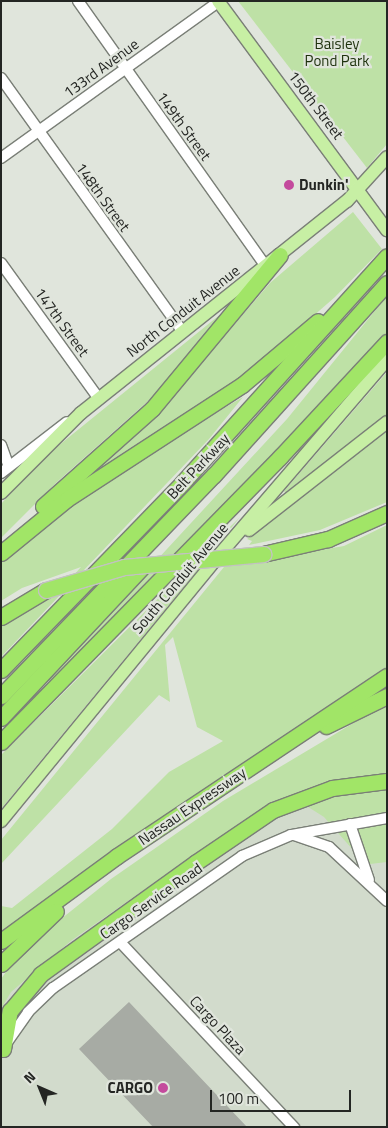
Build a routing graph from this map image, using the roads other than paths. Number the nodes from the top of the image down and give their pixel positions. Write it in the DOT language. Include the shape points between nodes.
graph roads {
  1 [pos="78,1"];
  2 [pos="218,2"];
  3 [pos="125,69"];
  4 [pos="1,78"];
  5 [pos="38,132"];
  6 [pos="387,157"];
  7 [pos="1,158"];
  8 [pos="359,191"];
  9 [pos="387,230"];
  10 [pos="280,255"];
  11 [pos="382,262"];
  12 [pos="1,263"];
  13 [pos="266,267"];
  14 [pos="387,283"];
  15 [pos="183,332"];
  16 [pos="387,342"];
  17 [pos="387,360"];
  18 [pos="98,398"];
  19 [pos="81,413"];
  20 [pos="387,422"];
  21 [pos="261,425"];
  22 [pos="1,445"];
  23 [pos="5,470"];
  24 [pos="1,493"];
  25 [pos="387,513"];
  26 [pos="1,548"];
  27 [pos="1,553"];
  28 [pos="220,554"];
  29 [pos="31,597"];
  30 [pos="1,610"];
  31 [pos="1,617"];
  32 [pos="1,670"];
  33 [pos="387,676"];
  34 [pos="1,696"];
  35 [pos="387,696"];
  36 [pos="1,718"];
  37 [pos="1,742"];
  38 [pos="273,752"];
  39 [pos="387,781"];
  40 [pos="387,818"];
  41 [pos="1,821"];
  42 [pos="350,824"];
  43 [pos="291,834"];
  44 [pos="117,856"];
  45 [pos="370,884"];
  46 [pos="387,902"];
  47 [pos="1,941"];
  48 [pos="121,943"];
  49 [pos="1,964"];
  50 [pos="2,1051"];
  51 [pos="294,1127"];
  1 -- 3 [label="street, 149th Street"];
  2 -- 3 [label="street, 133rd Avenue"];
  2 -- 8 [label="main road, 150th Street"];
  3 -- 5 [label="street, 133rd Avenue"];
  3 -- 13 [label="street, 149th Street"];
  4 -- 5 [label="street, 148th Street"];
  5 -- 7 [label="street, 133rd Avenue"];
  5 -- 15 [label="street, 148th Street"];
  6 -- 8 [label="main road, North Conduit Avenue"];
  8 -- 9 [label="main road, 150th Street"];
  8 -- 10 [label="main road, North Conduit Avenue"];
  10 -- 13 [label="main road, North Conduit Avenue"];
  10 -- 26 [label="highway" via="152,409"];
  11 -- 27 [label="highway" via="242,386 67,499"];
  11 -- 32 [label="highway, Belt Parkway" via="189,476"];
  12 -- 18 [label="street, 147th Street"];
  13 -- 15 [label="main road, North Conduit Avenue"];
  14 -- 21 [label="highway, Belt Parkway"];
  15 -- 18 [label="main road, North Conduit Avenue"];
  16 -- 37 [label="highway" via="280,457"];
  17 -- 28 [label="main road, South Conduit Avenue"];
  18 -- 19 [label="main road, North Conduit Avenue"];
  19 -- 23 [label="street"];
  19 -- 24 [label="main road, North Conduit Avenue"];
  20 -- 28 [label="main road"];
  21 -- 34 [label="highway, Belt Parkway"];
  21 -- 36 [label="highway" via="184,522"];
  22 -- 23 [label="street"];
  25 -- 29 [label="highway, bridge" via="328,539 263,554 124,567"];
  28 -- 41 [label="main road, South Conduit Avenue"];
  29 -- 30 [label="highway"];
  29 -- 31 [label="highway"];
  33 -- 38 [label="highway, Nassau Expressway"];
  35 -- 38 [label="highway"];
  38 -- 44 [label="highway, Nassau Expressway"];
  39 -- 50 [label="highway" via="332,788 273,810 195,863 41,974 10,1011"];
  40 -- 42 [label="street, Cargo Service Road"];
  42 -- 43 [label="street, Cargo Service Road"];
  42 -- 45 [label="street"];
  43 -- 45 [label="street" via="329,847"];
  43 -- 48 [label="street, Cargo Service Road" via="242,856"];
  44 -- 47 [label="highway, Nassau Expressway"];
  44 -- 49 [label="highway"];
  45 -- 46 [label="street"];
  48 -- 50 [label="street, Cargo Service Road" via="72,974 37,1002"];
  48 -- 51 [label="street, Cargo Plaza"];
}
